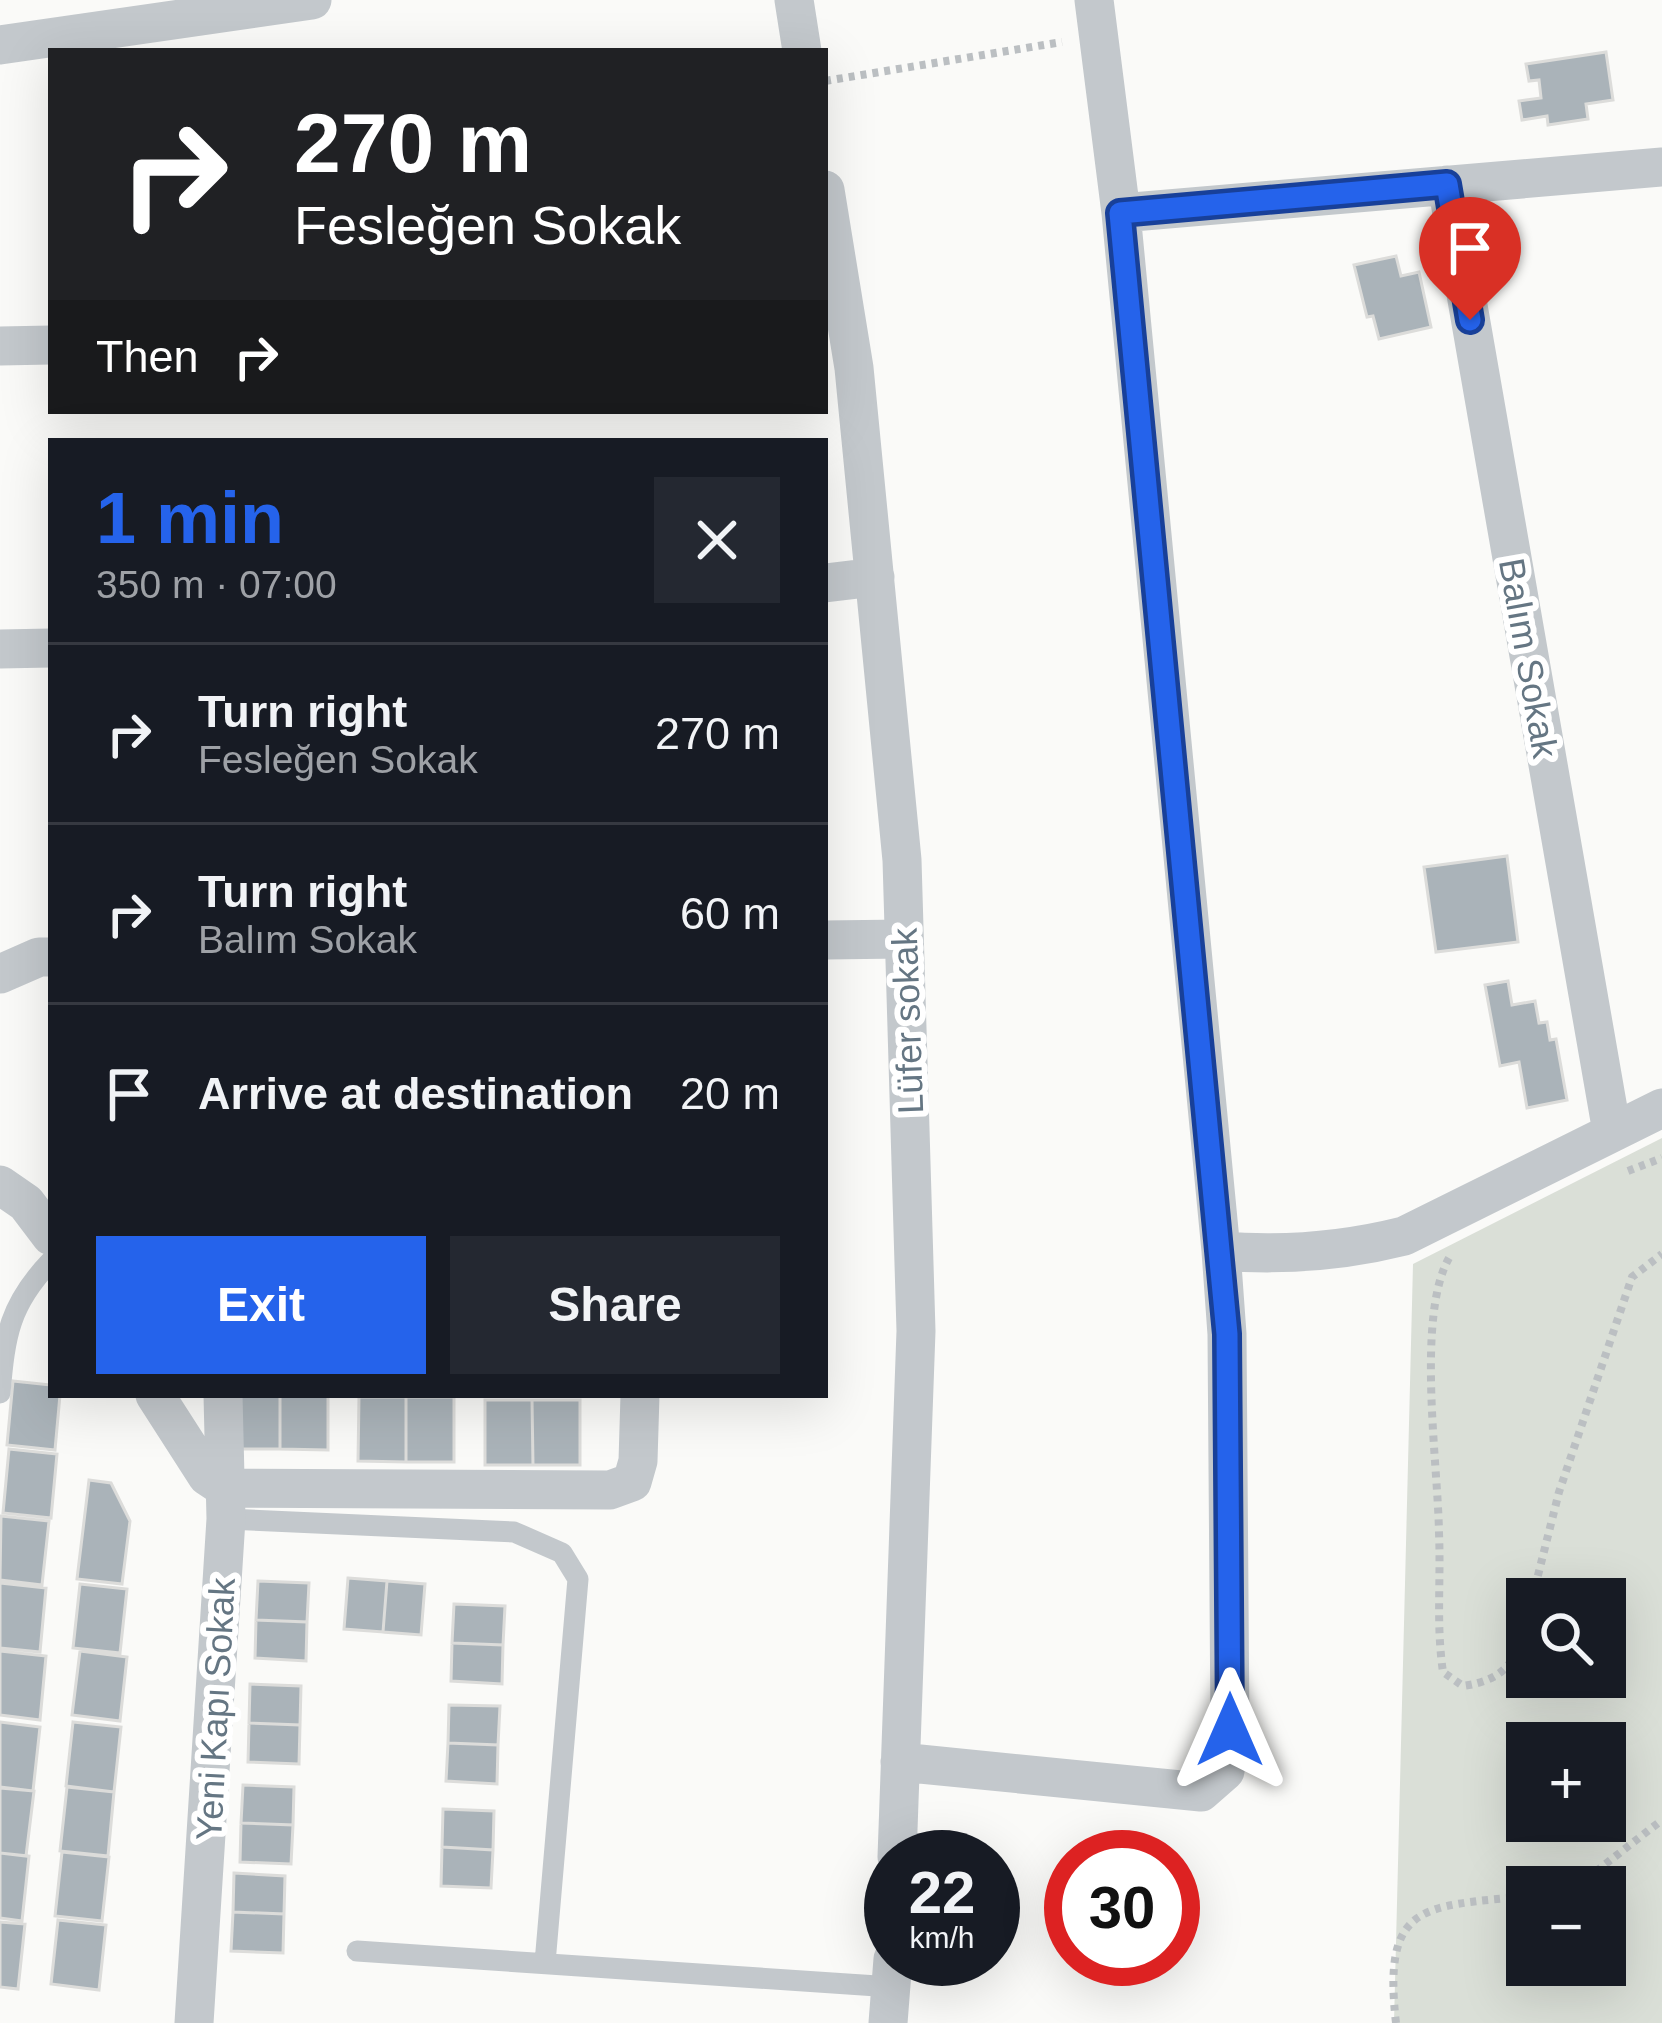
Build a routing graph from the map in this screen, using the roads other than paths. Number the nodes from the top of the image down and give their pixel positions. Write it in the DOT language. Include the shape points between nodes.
graph roads {
  1 [pos="313,0"];
  2 [pos="794,0"];
  3 [pos="302,1"];
  4 [pos="1096,18"];
  5 [pos="0,45"];
  6 [pos="802,48"];
  7 [pos="1662,167"];
  8 [pos="1447,184"];
  9 [pos="1120,213"];
  10 [pos="828,225"];
  11 [pos="833,283"];
  12 [pos="48,345"];
  13 [pos="0,346"];
  14 [pos="874,577"];
  15 [pos="828,584"];
  16 [pos="48,648"];
  17 [pos="0,649"];
  18 [pos="904,939"];
  19 [pos="828,940"];
  20 [pos="48,957"];
  21 [pos="0,974"];
  22 [pos="1662,1108"];
  23 [pos="1612,1132"];
  24 [pos="0,1185"];
  25 [pos="48,1231"];
  26 [pos="1221,1251"];
  27 [pos="48,1264"];
  28 [pos="0,1393"];
  29 [pos="157,1398"];
  30 [pos="223,1398"];
  31 [pos="640,1398"];
  32 [pos="225,1503"];
  33 [pos="900,1762"];
  34 [pos="898,1830"];
  35 [pos="357,1951"];
  36 [pos="544,1964"];
  37 [pos="891,1990"];
  38 [pos="194,2023"];
  1 -- 3 [label="street"];
  2 -- 6 [label="street"];
  3 -- 5 [label="street"];
  4 -- 9 [label="street"];
  7 -- 8 [label="street"];
  8 -- 9 [label="street"];
  8 -- 23 [label="street, Balım Sokak"];
  9 -- 26 [label="street"];
  10 -- 11 [label="street, Lüfer sokak"];
  11 -- 14 [label="street, Lüfer sokak" via="854,368"];
  12 -- 13 [label="street"];
  14 -- 15 [label="street"];
  14 -- 18 [label="street, Lüfer sokak"];
  16 -- 17 [label="street"];
  18 -- 19 [label="street"];
  18 -- 33 [label="street, Lüfer sokak" via="916,1331"];
  20 -- 21 [label="street"];
  22 -- 23 [label="street"];
  23 -- 26 [label="street" via="1404,1236 1270,1255"];
  24 -- 25 [label="street"];
  26 -- 33 [label="street" via="1225,1771 1201,1792"];
  27 -- 28 [label="lane" via="5,1335"];
  29 -- 32 [label="street"];
  30 -- 32 [label="street, Yeni Kapı Sokak"];
  31 -- 32 [label="street" via="632,1482 610,1490"];
  32 -- 36 [label="lane" via="514,1532 562,1553 578,1579"];
  32 -- 38 [label="street, Yeni Kapı Sokak"];
  33 -- 34 [label="street, Lüfer sokak"];
  35 -- 36 [label="lane"];
  36 -- 37 [label="lane"];
}
